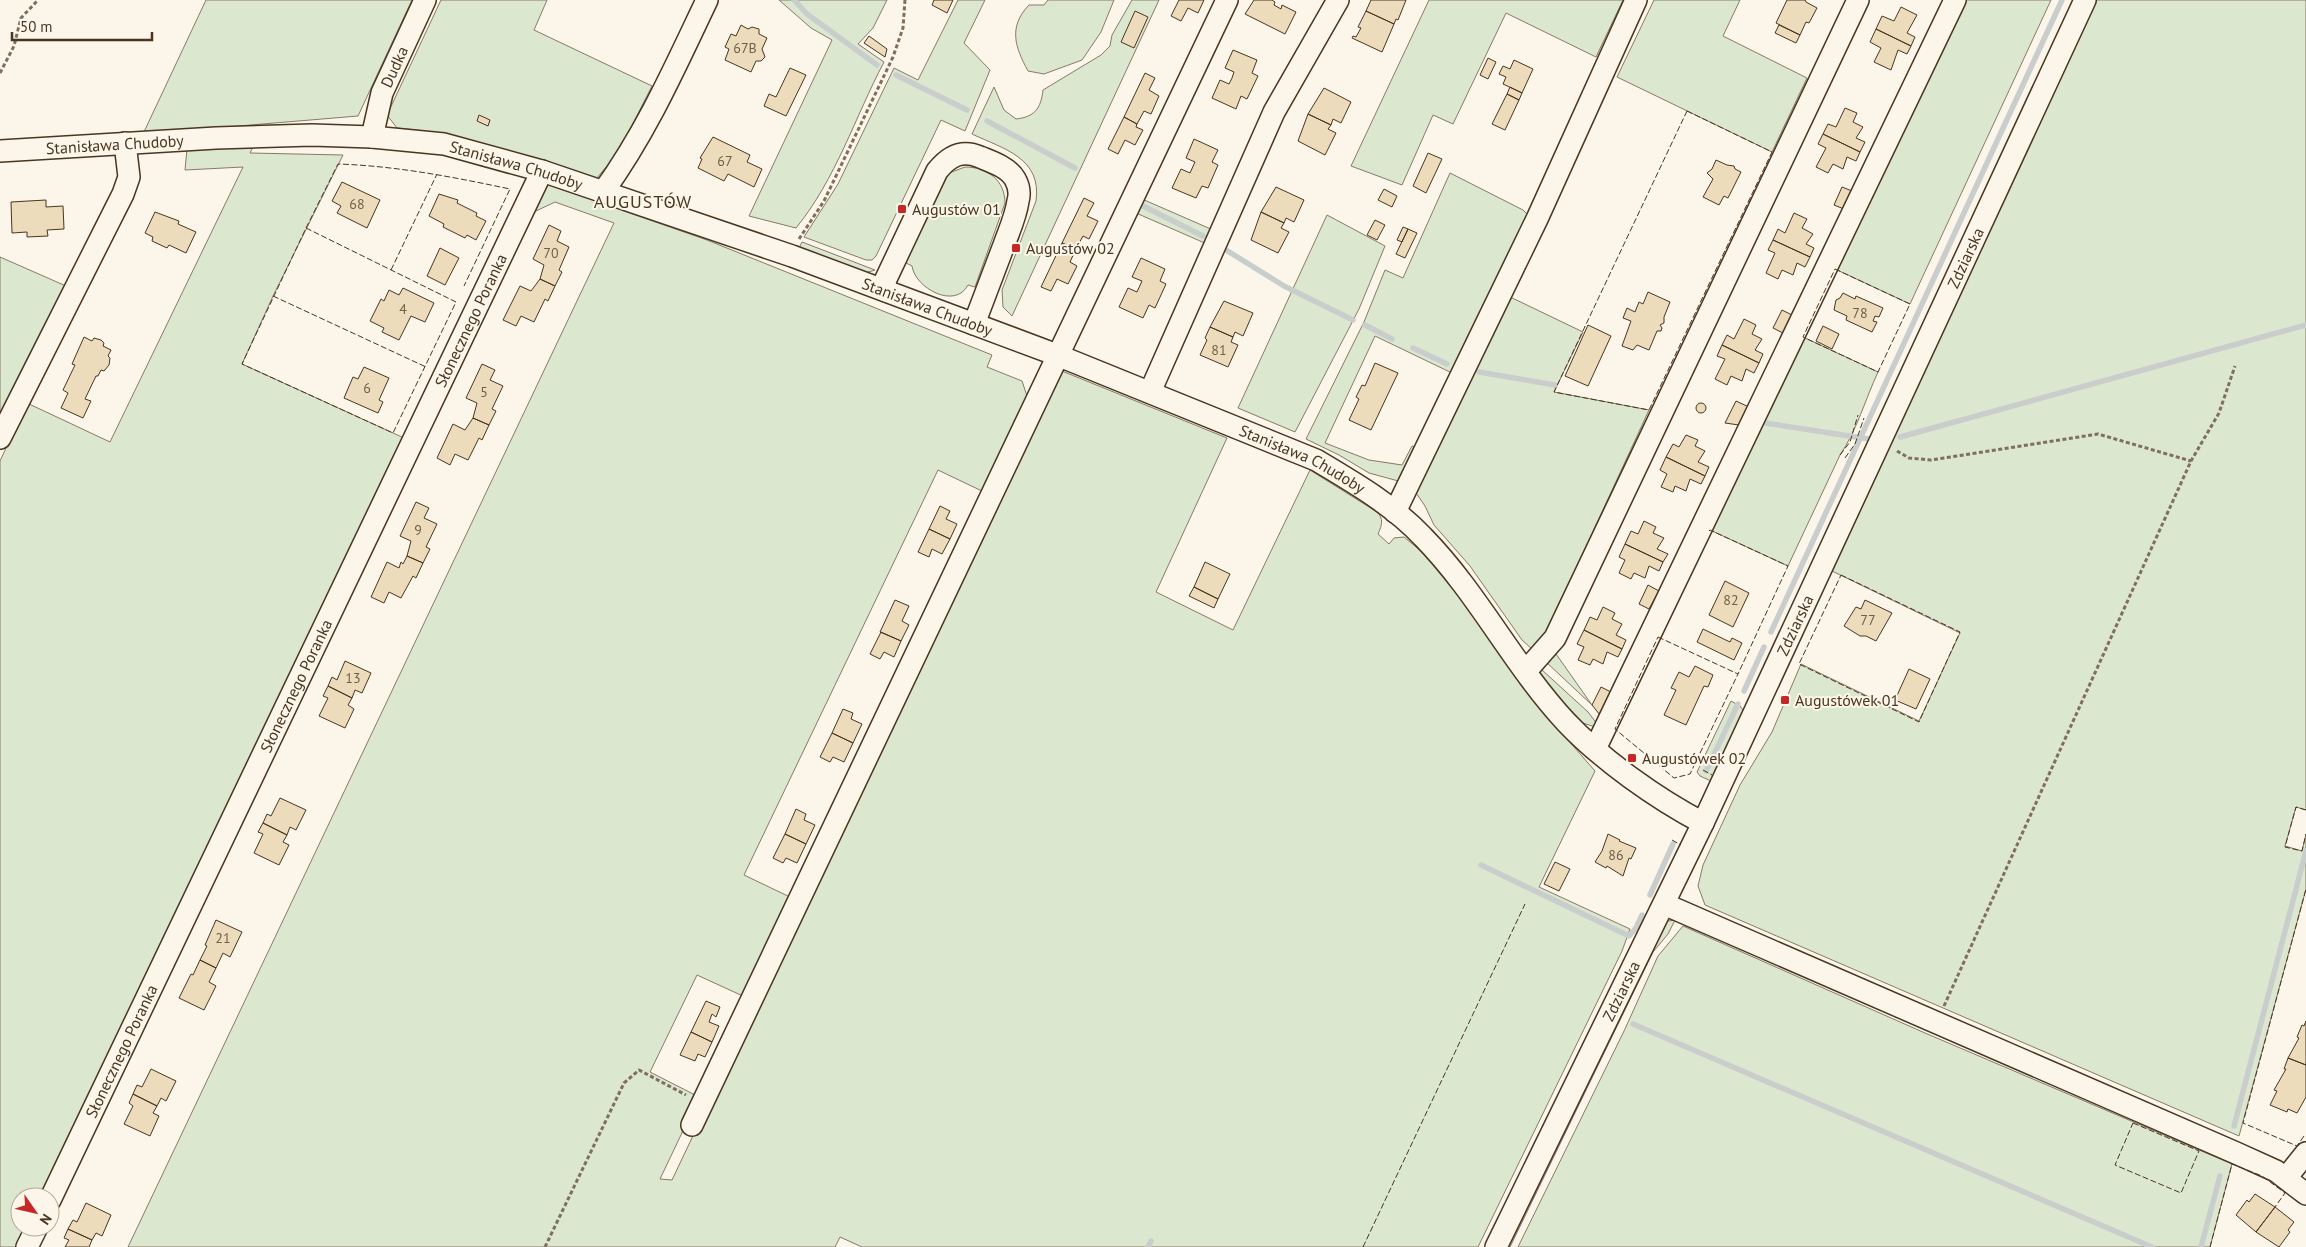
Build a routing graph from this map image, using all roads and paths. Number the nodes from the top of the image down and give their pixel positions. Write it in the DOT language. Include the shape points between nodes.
graph roads {
  1 [pos="38,0"];
  2 [pos="425,0"];
  3 [pos="707,0"];
  4 [pos="905,0"];
  5 [pos="1227,0"];
  6 [pos="1338,0"];
  7 [pos="1636,0"];
  8 [pos="1858,0"];
  9 [pos="1955,0"];
  10 [pos="2085,0"];
  11 [pos="0,73"];
  12 [pos="372,137"];
  13 [pos="125,143"];
  14 [pos="0,151"];
  15 [pos="542,171"];
  16 [pos="603,192"];
  17 [pos="792,256"];
  18 [pos="886,291"];
  19 [pos="974,324"];
  20 [pos="1057,355"];
  21 [pos="2235,366"];
  22 [pos="1150,392"];
  23 [pos="0,438"];
  24 [pos="1880,442"];
  25 [pos="2191,461"];
  26 [pos="1395,512"];
  27 [pos="1526,671"];
  28 [pos="1595,749"];
  29 [pos="1703,823"];
  30 [pos="1664,904"];
  31 [pos="1936,1023"];
  32 [pos="702,1104"];
  33 [pos="692,1125"];
  34 [pos="2306,1153"];
  35 [pos="2286,1178"];
  36 [pos="56,1187"];
  37 [pos="2306,1194"];
  38 [pos="545,1247"];
  39 [pos="1496,1247"];
  1 -- 11 [label="path" via="21,18 14,46"];
  2 -- 12 [label="street, Dudka" via="382,93"];
  3 -- 16 [label="street" via="651,118"];
  4 -- 17 [label="path" via="903,28 893,57 824,201"];
  5 -- 20 [label="street"];
  6 -- 22 [label="street" via="1274,112"];
  7 -- 26 [label="street" via="1538,219"];
  8 -- 27 [label="street" via="1555,638"];
  9 -- 28 [label="street"];
  10 -- 24 [label="street, Zdziarska"];
  12 -- 13 [label="street, Stanisława Chudoby" via="312,135"];
  12 -- 15 [label="street, Stanisława Chudoby" via="444,144"];
  13 -- 14 [label="street, Stanisława Chudoby"];
  13 -- 23 [label="street" via="129,177 123,194"];
  15 -- 16 [label="street, Stanisława Chudoby"];
  15 -- 36 [label="street, Słonecznego Poranka"];
  16 -- 17 [label="street, Stanisława Chudoby"];
  17 -- 18 [label="street, Stanisława Chudoby"];
  18 -- 19 [label="street, Stanisława Chudoby"];
  18 -- 19 [label="street" via="885,281 937,171 956,155 975,155 1012,174 1019,193 1014,218"];
  19 -- 20 [label="street, Stanisława Chudoby"];
  20 -- 22 [label="street, Stanisława Chudoby"];
  20 -- 32 [label="street"];
  21 -- 25 [label="path" via="2219,413"];
  22 -- 26 [label="street, Stanisława Chudoby" via="1316,460"];
  24 -- 25 [label="path" via="1909,458 1931,460 2098,434"];
  24 -- 29 [label="street, Zdziarska"];
  25 -- 31 [label="path"];
  26 -- 27 [label="street, Stanisława Chudoby" via="1448,563"];
  27 -- 28 [label="street, Stanisława Chudoby" via="1566,722"];
  28 -- 29 [label="street, Stanisława Chudoby" via="1673,806"];
  29 -- 30 [label="street, Zdziarska"];
  30 -- 31 [label="street"];
  30 -- 39 [label="street, Zdziarska"];
  31 -- 35 [label="street" via="2236,1152"];
  32 -- 33 [label="street"];
  32 -- 38 [label="path" via="639,1070 624,1083"];
  34 -- 35 [label="street"];
  35 -- 37 [label="street"];
}
